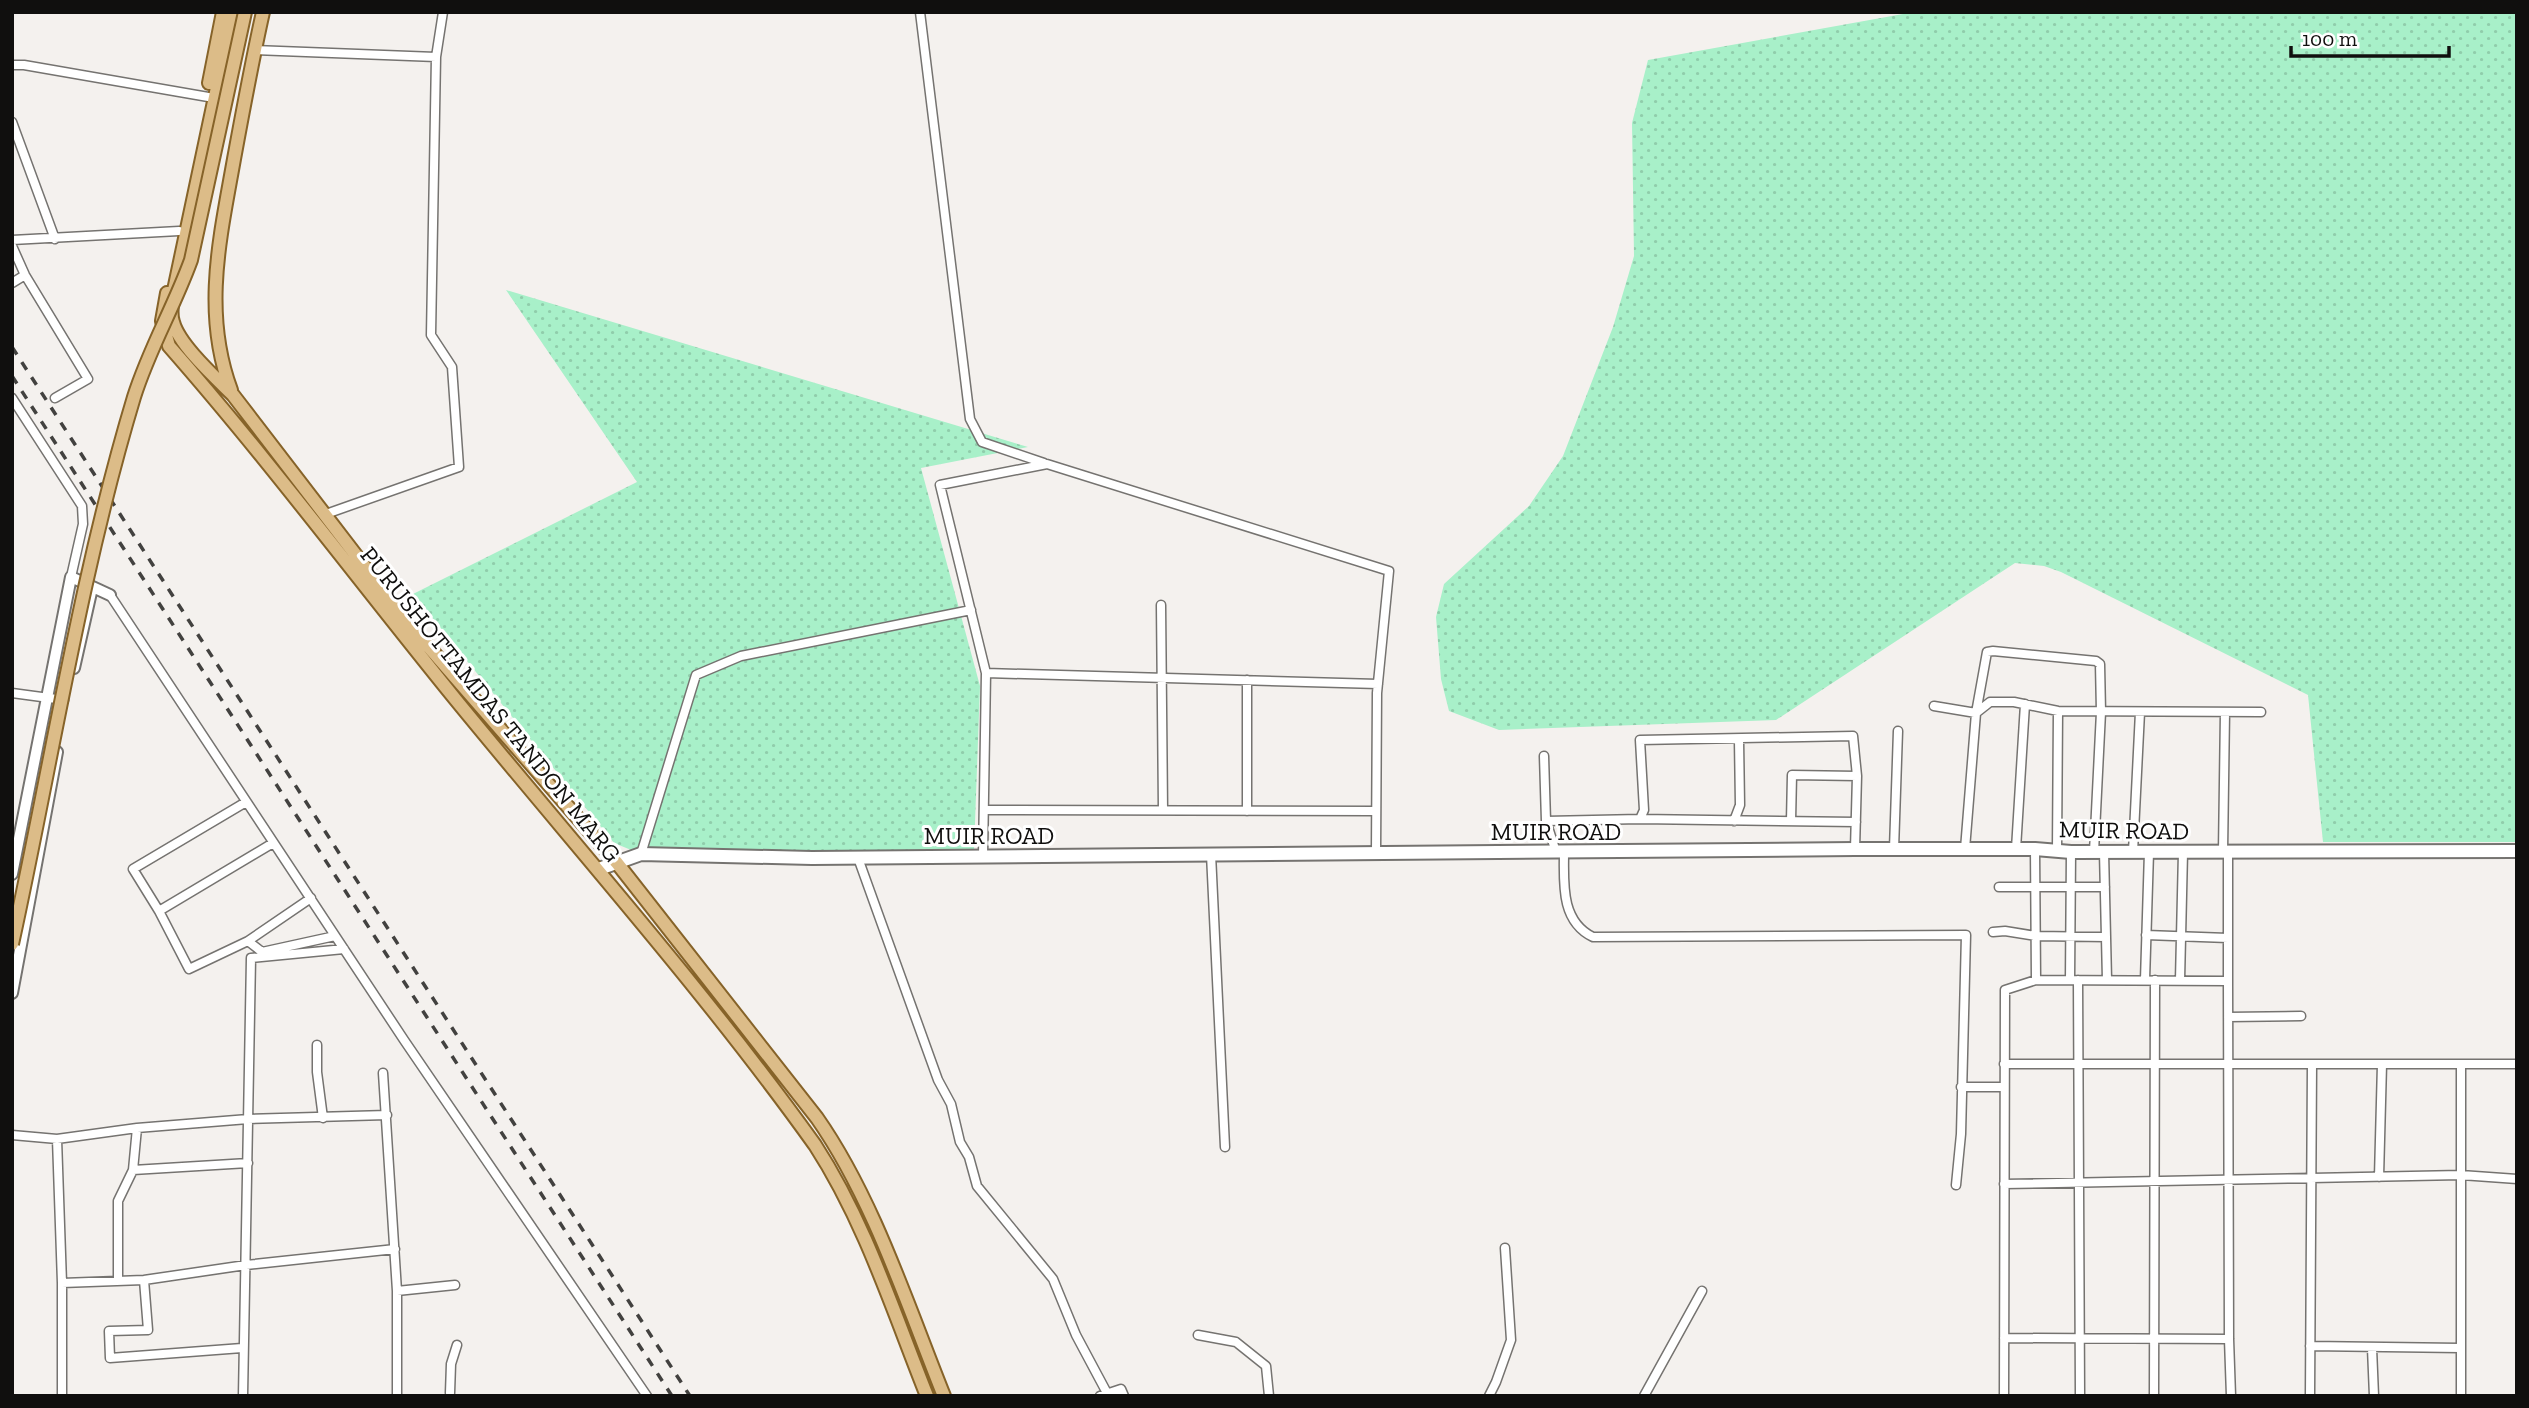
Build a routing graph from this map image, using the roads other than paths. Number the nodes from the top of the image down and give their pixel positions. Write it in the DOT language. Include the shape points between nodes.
graph roads {
  1 [pos="223,12"];
  2 [pos="233,12"];
  3 [pos="245,12"];
  4 [pos="263,12"];
  5 [pos="443,12"];
  6 [pos="920,12"];
  7 [pos="254,50"];
  8 [pos="436,57"];
  9 [pos="12,65"];
  10 [pos="210,97"];
  11 [pos="12,122"];
  12 [pos="179,231"];
  13 [pos="55,239"];
  14 [pos="12,240"];
  15 [pos="12,246"];
  16 [pos="25,275"];
  17 [pos="12,284"];
  18 [pos="233,395"];
  19 [pos="12,397"];
  20 [pos="55,398"];
  21 [pos="1046,464"];
  22 [pos="326,514"];
  23 [pos="71,577"];
  24 [pos="92,589"];
  25 [pos="110,595"];
  26 [pos="1161,605"];
  27 [pos="971,610"];
  28 [pos="986,673"];
  29 [pos="1161,678"];
  30 [pos="1247,680"];
  31 [pos="1378,684"];
  32 [pos="12,693"];
  33 [pos="46,699"];
  34 [pos="67,701"];
  35 [pos="2025,704"];
  36 [pos="1934,706"];
  37 [pos="2059,712"];
  38 [pos="2101,712"];
  39 [pos="2140,712"];
  40 [pos="2225,712"];
  41 [pos="2261,712"];
  42 [pos="1976,713"];
  43 [pos="1898,731"];
  44 [pos="1739,740"];
  45 [pos="1544,756"];
  46 [pos="1857,776"];
  47 [pos="246,802"];
  48 [pos="984,810"];
  49 [pos="1163,810"];
  50 [pos="1247,811"];
  51 [pos="1376,811"];
  52 [pos="1640,819"];
  53 [pos="1546,821"];
  54 [pos="1734,821"];
  55 [pos="1791,821"];
  56 [pos="1856,822"];
  57 [pos="273,843"];
  58 [pos="1855,849"];
  59 [pos="1894,849"];
  60 [pos="1965,849"];
  61 [pos="2016,849"];
  62 [pos="2035,849"];
  63 [pos="2057,851"];
  64 [pos="2517,851"];
  65 [pos="1560,852"];
  66 [pos="2071,852"];
  67 [pos="2099,852"];
  68 [pos="2133,852"];
  69 [pos="2149,852"];
  70 [pos="2183,852"];
  71 [pos="2225,852"];
  72 [pos="1376,853"];
  73 [pos="641,854"];
  74 [pos="1211,855"];
  75 [pos="983,856"];
  76 [pos="858,858"];
  77 [pos="617,863"];
  78 [pos="599,869"];
  79 [pos="12,874"];
  80 [pos="1999,887"];
  81 [pos="2036,887"];
  82 [pos="2071,887"];
  83 [pos="2105,887"];
  84 [pos="311,898"];
  85 [pos="159,912"];
  86 [pos="1993,932"];
  87 [pos="2146,935"];
  88 [pos="335,936"];
  89 [pos="2036,936"];
  90 [pos="2071,936"];
  91 [pos="2180,936"];
  92 [pos="2106,937"];
  93 [pos="2228,938"];
  94 [pos="248,941"];
  95 [pos="12,944"];
  96 [pos="344,949"];
  97 [pos="2036,980"];
  98 [pos="2074,980"];
  99 [pos="2107,980"];
  100 [pos="2145,980"];
  101 [pos="2155,980"];
  102 [pos="2180,980"];
  103 [pos="2228,981"];
  104 [pos="12,993"];
  105 [pos="2301,1016"];
  106 [pos="2228,1017"];
  107 [pos="317,1045"];
  108 [pos="2004,1064"];
  109 [pos="2079,1064"];
  110 [pos="2155,1064"];
  111 [pos="2229,1064"];
  112 [pos="2312,1064"];
  113 [pos="2382,1064"];
  114 [pos="2461,1064"];
  115 [pos="2517,1064"];
  116 [pos="383,1073"];
  117 [pos="1961,1087"];
  118 [pos="2004,1087"];
  119 [pos="387,1115"];
  120 [pos="323,1118"];
  121 [pos="248,1119"];
  122 [pos="137,1128"];
  123 [pos="12,1135"];
  124 [pos="57,1139"];
  125 [pos="1225,1147"];
  126 [pos="248,1163"];
  127 [pos="133,1170"];
  128 [pos="2461,1175"];
  129 [pos="2379,1177"];
  130 [pos="2311,1179"];
  131 [pos="2517,1179"];
  132 [pos="2228,1181"];
  133 [pos="2154,1182"];
  134 [pos="2004,1184"];
  135 [pos="2079,1184"];
  136 [pos="1956,1185"];
  137 [pos="1505,1248"];
  138 [pos="395,1249"];
  139 [pos="246,1265"];
  140 [pos="144,1280"];
  141 [pos="118,1281"];
  142 [pos="62,1283"];
  143 [pos="455,1285"];
  144 [pos="397,1291"];
  145 [pos="1702,1291"];
  146 [pos="1198,1335"];
  147 [pos="2004,1338"];
  148 [pos="2080,1339"];
  149 [pos="2152,1339"];
  150 [pos="2229,1339"];
  151 [pos="457,1345"];
  152 [pos="2310,1346"];
  153 [pos="243,1348"];
  154 [pos="2372,1348"];
  155 [pos="2460,1348"];
  156 [pos="450,1393"];
  157 [pos="1104,1395"];
  158 [pos="62,1396"];
  159 [pos="243,1396"];
  160 [pos="397,1396"];
  161 [pos="647,1396"];
  162 [pos="927,1396"];
  163 [pos="944,1396"];
  164 [pos="1124,1396"];
  165 [pos="1269,1396"];
  166 [pos="1489,1396"];
  167 [pos="1644,1396"];
  168 [pos="2004,1396"];
  169 [pos="2080,1396"];
  170 [pos="2154,1396"];
  171 [pos="2231,1396"];
  172 [pos="2310,1396"];
  173 [pos="2374,1396"];
  174 [pos="2461,1396"];
  1 -- 10 [label="main road, PURUSHOTTAMDAS TANDON MARG"];
  2 -- 10 [label="main road"];
  3 -- 95 [label="main road, bridge" via="191,260 146,360 87,573"];
  4 -- 7 [label="main road"];
  5 -- 8 [label="street"];
  6 -- 21 [label="street" via="970,419 982,442"];
  7 -- 8 [label="street"];
  7 -- 18 [label="main road" via="215,290 214,321"];
  8 -- 22 [label="street" via="430,335 452,368 459,467"];
  9 -- 10 [label="street"];
  10 -- 12 [label="main road, PURUSHOTTAMDAS TANDON MARG"];
  10 -- 18 [label="main road" via="176,276 172,321 204,368"];
  11 -- 13 [label="street"];
  12 -- 13 [label="street"];
  12 -- 78 [label="main road, PURUSHOTTAMDAS TANDON MARG" via="162,321 169,346"];
  13 -- 14 [label="street"];
  15 -- 16 [label="street"];
  16 -- 17 [label="street"];
  16 -- 20 [label="street" via="88,379"];
  18 -- 22 [label="main road"];
  19 -- 23 [label="street" via="82,506 83,524"];
  21 -- 27 [label="street" via="940,485"];
  21 -- 31 [label="street" via="1389,571"];
  22 -- 77 [label="main road" via="408,623"];
  23 -- 24 [label="street"];
  23 -- 33 [label="street"];
  24 -- 25 [label="street"];
  24 -- 34 [label="street"];
  25 -- 47 [label="street"];
  26 -- 29 [label="street"];
  27 -- 28 [label="street"];
  27 -- 73 [label="street" via="741,656 696,675"];
  28 -- 29 [label="street"];
  28 -- 48 [label="street"];
  29 -- 30 [label="street"];
  29 -- 49 [label="street"];
  30 -- 31 [label="street"];
  30 -- 50 [label="street"];
  31 -- 51 [label="street"];
  32 -- 33 [label="street"];
  33 -- 34 [label="street"];
  33 -- 79 [label="street"];
  34 -- 104 [label="street"];
  35 -- 37 [label="street"];
  35 -- 42 [label="street" via="1990,702"];
  35 -- 61 [label="street"];
  36 -- 42 [label="street"];
  37 -- 38 [label="street"];
  37 -- 63 [label="street"];
  38 -- 39 [label="street"];
  38 -- 42 [label="street" via="2100,664 2096,661 1993,651 1987,652"];
  38 -- 67 [label="street"];
  39 -- 40 [label="street"];
  39 -- 68 [label="street"];
  40 -- 41 [label="street"];
  40 -- 71 [label="street"];
  42 -- 60 [label="street"];
  43 -- 59 [label="street"];
  44 -- 46 [label="street" via="1853,736"];
  44 -- 52 [label="street" via="1640,740 1644,810"];
  44 -- 54 [label="street" via="1740,805"];
  45 -- 53 [label="street"];
  46 -- 55 [label="street" via="1791,775"];
  46 -- 56 [label="street"];
  47 -- 57 [label="street"];
  47 -- 85 [label="street" via="133,869"];
  48 -- 49 [label="street"];
  48 -- 75 [label="street"];
  49 -- 50 [label="street"];
  50 -- 51 [label="street"];
  51 -- 72 [label="street"];
  52 -- 53 [label="street"];
  52 -- 54 [label="street"];
  53 -- 65 [label="street"];
  54 -- 55 [label="street"];
  55 -- 56 [label="street"];
  56 -- 58 [label="street"];
  57 -- 84 [label="street"];
  57 -- 85 [label="street"];
  58 -- 59 [label="main road, MUIR ROAD"];
  58 -- 65 [label="main road, MUIR ROAD"];
  59 -- 60 [label="main road, MUIR ROAD"];
  60 -- 61 [label="main road, MUIR ROAD"];
  61 -- 62 [label="main road, MUIR ROAD"];
  62 -- 63 [label="main road, MUIR ROAD"];
  62 -- 81 [label="street"];
  63 -- 66 [label="main road, MUIR ROAD"];
  64 -- 71 [label="main road, MUIR ROAD"];
  65 -- 72 [label="main road, MUIR ROAD"];
  65 -- 117 [label="street" via="1564,898 1572,917 1594,937 1966,934"];
  66 -- 67 [label="main road, MUIR ROAD"];
  66 -- 82 [label="street"];
  67 -- 68 [label="main road, MUIR ROAD"];
  67 -- 83 [label="street"];
  68 -- 69 [label="main road, MUIR ROAD"];
  69 -- 70 [label="main road, MUIR ROAD"];
  69 -- 87 [label="street"];
  70 -- 71 [label="main road, MUIR ROAD"];
  70 -- 91 [label="street"];
  71 -- 93 [label="street"];
  72 -- 74 [label="main road, MUIR ROAD"];
  73 -- 76 [label="main road, MUIR ROAD"];
  73 -- 77 [label="main road, MUIR ROAD"];
  74 -- 75 [label="main road, MUIR ROAD"];
  74 -- 125 [label="street"];
  75 -- 76 [label="main road, MUIR ROAD"];
  76 -- 157 [label="street" via="938,1080 951,1104 976,1186 1053,1279"];
  77 -- 78 [label="main road, MUIR ROAD"];
  77 -- 163 [label="main road" via="835,1144 873,1222"];
  78 -- 162 [label="main road, PURUSHOTTAMDAS TANDON MARG" via="687,976 831,1170"];
  80 -- 81 [label="street"];
  81 -- 82 [label="street"];
  81 -- 89 [label="street"];
  82 -- 83 [label="street"];
  82 -- 90 [label="street"];
  83 -- 92 [label="street"];
  84 -- 88 [label="street"];
  84 -- 94 [label="street"];
  85 -- 94 [label="street" via="189,969"];
  86 -- 89 [label="street"];
  87 -- 91 [label="street"];
  87 -- 100 [label="street"];
  88 -- 94 [label="street" via="262,951"];
  88 -- 96 [label="street"];
  89 -- 90 [label="street"];
  89 -- 97 [label="street"];
  90 -- 92 [label="street"];
  90 -- 98 [label="street"];
  91 -- 93 [label="street"];
  91 -- 102 [label="street"];
  92 -- 99 [label="street"];
  93 -- 103 [label="street"];
  96 -- 121 [label="street" via="251,958"];
  96 -- 161 [label="street"];
  97 -- 98 [label="street"];
  97 -- 108 [label="street" via="2005,990"];
  98 -- 99 [label="street"];
  98 -- 109 [label="street"];
  99 -- 100 [label="street"];
  100 -- 101 [label="street"];
  101 -- 102 [label="street"];
  101 -- 110 [label="street"];
  102 -- 103 [label="street"];
  103 -- 106 [label="street"];
  105 -- 106 [label="street"];
  106 -- 111 [label="street"];
  107 -- 120 [label="street"];
  108 -- 109 [label="street"];
  108 -- 118 [label="street"];
  109 -- 110 [label="street"];
  109 -- 135 [label="street"];
  110 -- 111 [label="street"];
  110 -- 133 [label="street"];
  111 -- 112 [label="street"];
  111 -- 132 [label="street"];
  112 -- 113 [label="street"];
  112 -- 130 [label="street"];
  113 -- 114 [label="street"];
  113 -- 129 [label="street"];
  114 -- 115 [label="street"];
  114 -- 128 [label="street"];
  116 -- 119 [label="street"];
  117 -- 118 [label="street"];
  117 -- 136 [label="street"];
  118 -- 134 [label="street"];
  119 -- 120 [label="street"];
  119 -- 138 [label="street"];
  120 -- 121 [label="street"];
  121 -- 122 [label="street"];
  121 -- 126 [label="street"];
  122 -- 124 [label="street"];
  122 -- 127 [label="street"];
  123 -- 124 [label="street"];
  124 -- 142 [label="street"];
  126 -- 127 [label="street"];
  126 -- 139 [label="street"];
  127 -- 141 [label="street" via="118,1201"];
  128 -- 129 [label="street"];
  128 -- 131 [label="street"];
  128 -- 155 [label="street"];
  129 -- 130 [label="street"];
  130 -- 132 [label="street"];
  130 -- 152 [label="street"];
  132 -- 133 [label="street"];
  132 -- 150 [label="street"];
  133 -- 135 [label="street"];
  133 -- 149 [label="street"];
  134 -- 135 [label="street"];
  134 -- 147 [label="street"];
  135 -- 148 [label="street"];
  137 -- 166 [label="street" via="1511,1340"];
  138 -- 139 [label="street"];
  138 -- 144 [label="street"];
  139 -- 140 [label="street"];
  139 -- 153 [label="street"];
  140 -- 141 [label="street"];
  140 -- 153 [label="street" via="148,1330 109,1331 110,1358"];
  141 -- 142 [label="street"];
  142 -- 158 [label="street"];
  143 -- 144 [label="street"];
  144 -- 160 [label="street"];
  145 -- 167 [label="street"];
  146 -- 165 [label="street" via="1236,1342 1266,1366"];
  147 -- 148 [label="street"];
  147 -- 168 [label="street"];
  148 -- 149 [label="street"];
  148 -- 169 [label="street"];
  149 -- 150 [label="street"];
  149 -- 170 [label="street"];
  150 -- 171 [label="street"];
  151 -- 156 [label="street" via="450,1364"];
  152 -- 154 [label="street"];
  152 -- 172 [label="street"];
  153 -- 159 [label="street"];
  154 -- 155 [label="street"];
  154 -- 173 [label="street"];
  155 -- 174 [label="street"];
  157 -- 164 [label="street" via="1121,1389"];
}
